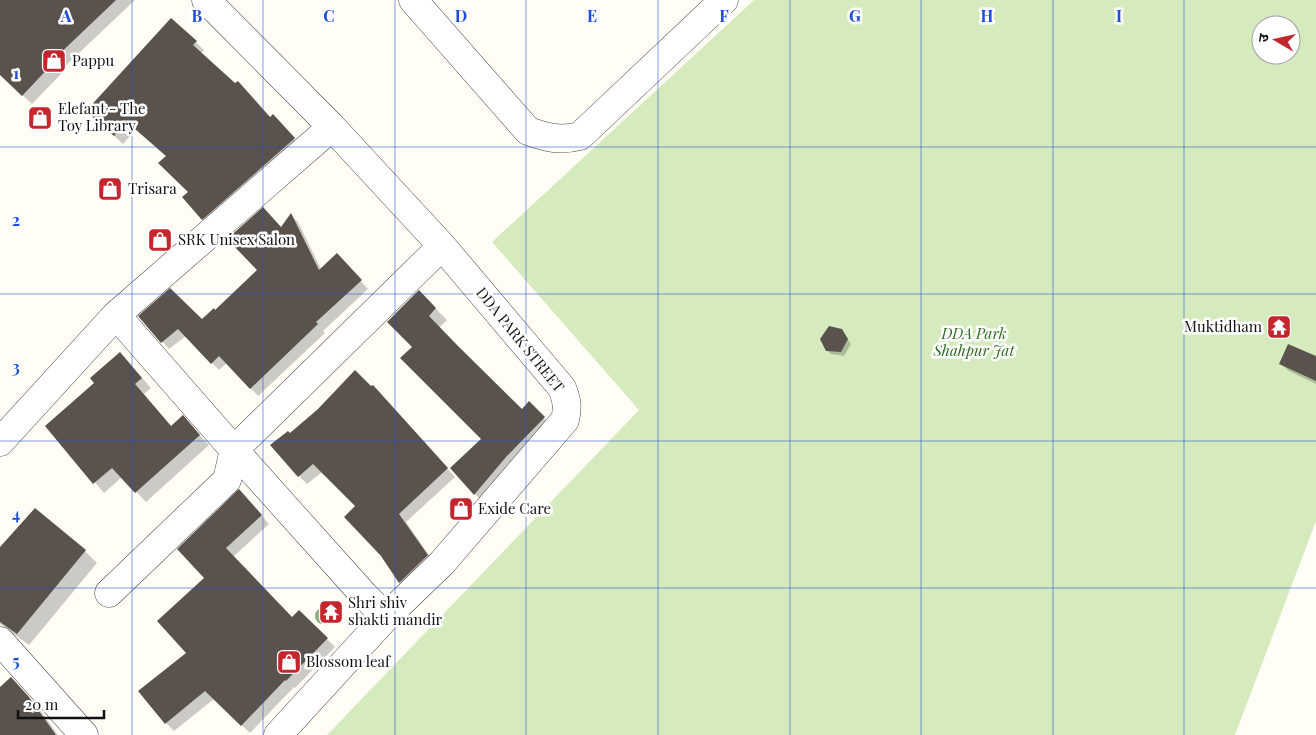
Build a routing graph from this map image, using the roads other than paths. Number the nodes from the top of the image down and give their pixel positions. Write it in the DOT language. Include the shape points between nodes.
graph roads {
  1 [pos="206,0"];
  2 [pos="412,0"];
  3 [pos="724,0"];
  4 [pos="332,127"];
  5 [pos="442,246"];
  6 [pos="116,315"];
  7 [pos="0,442"];
  8 [pos="234,450"];
  9 [pos="109,593"];
  10 [pos="386,617"];
  11 [pos="0,641"];
  12 [pos="84,735"];
  13 [pos="278,735"];
  1 -- 4 [label="street, DDA PARK STREET"];
  2 -- 3 [label="street" via="528,131 566,140 580,136"];
  4 -- 5 [label="street, DDA PARK STREET"];
  4 -- 6 [label="street"];
  5 -- 8 [label="street"];
  5 -- 10 [label="street, DDA PARK STREET" via="562,388 567,410 565,420 442,563"];
  6 -- 7 [label="street"];
  6 -- 8 [label="street"];
  8 -- 9 [label="street" via="227,480"];
  8 -- 10 [label="street"];
  10 -- 13 [label="street, DDA PARK STREET"];
  11 -- 12 [label="street"];
}
